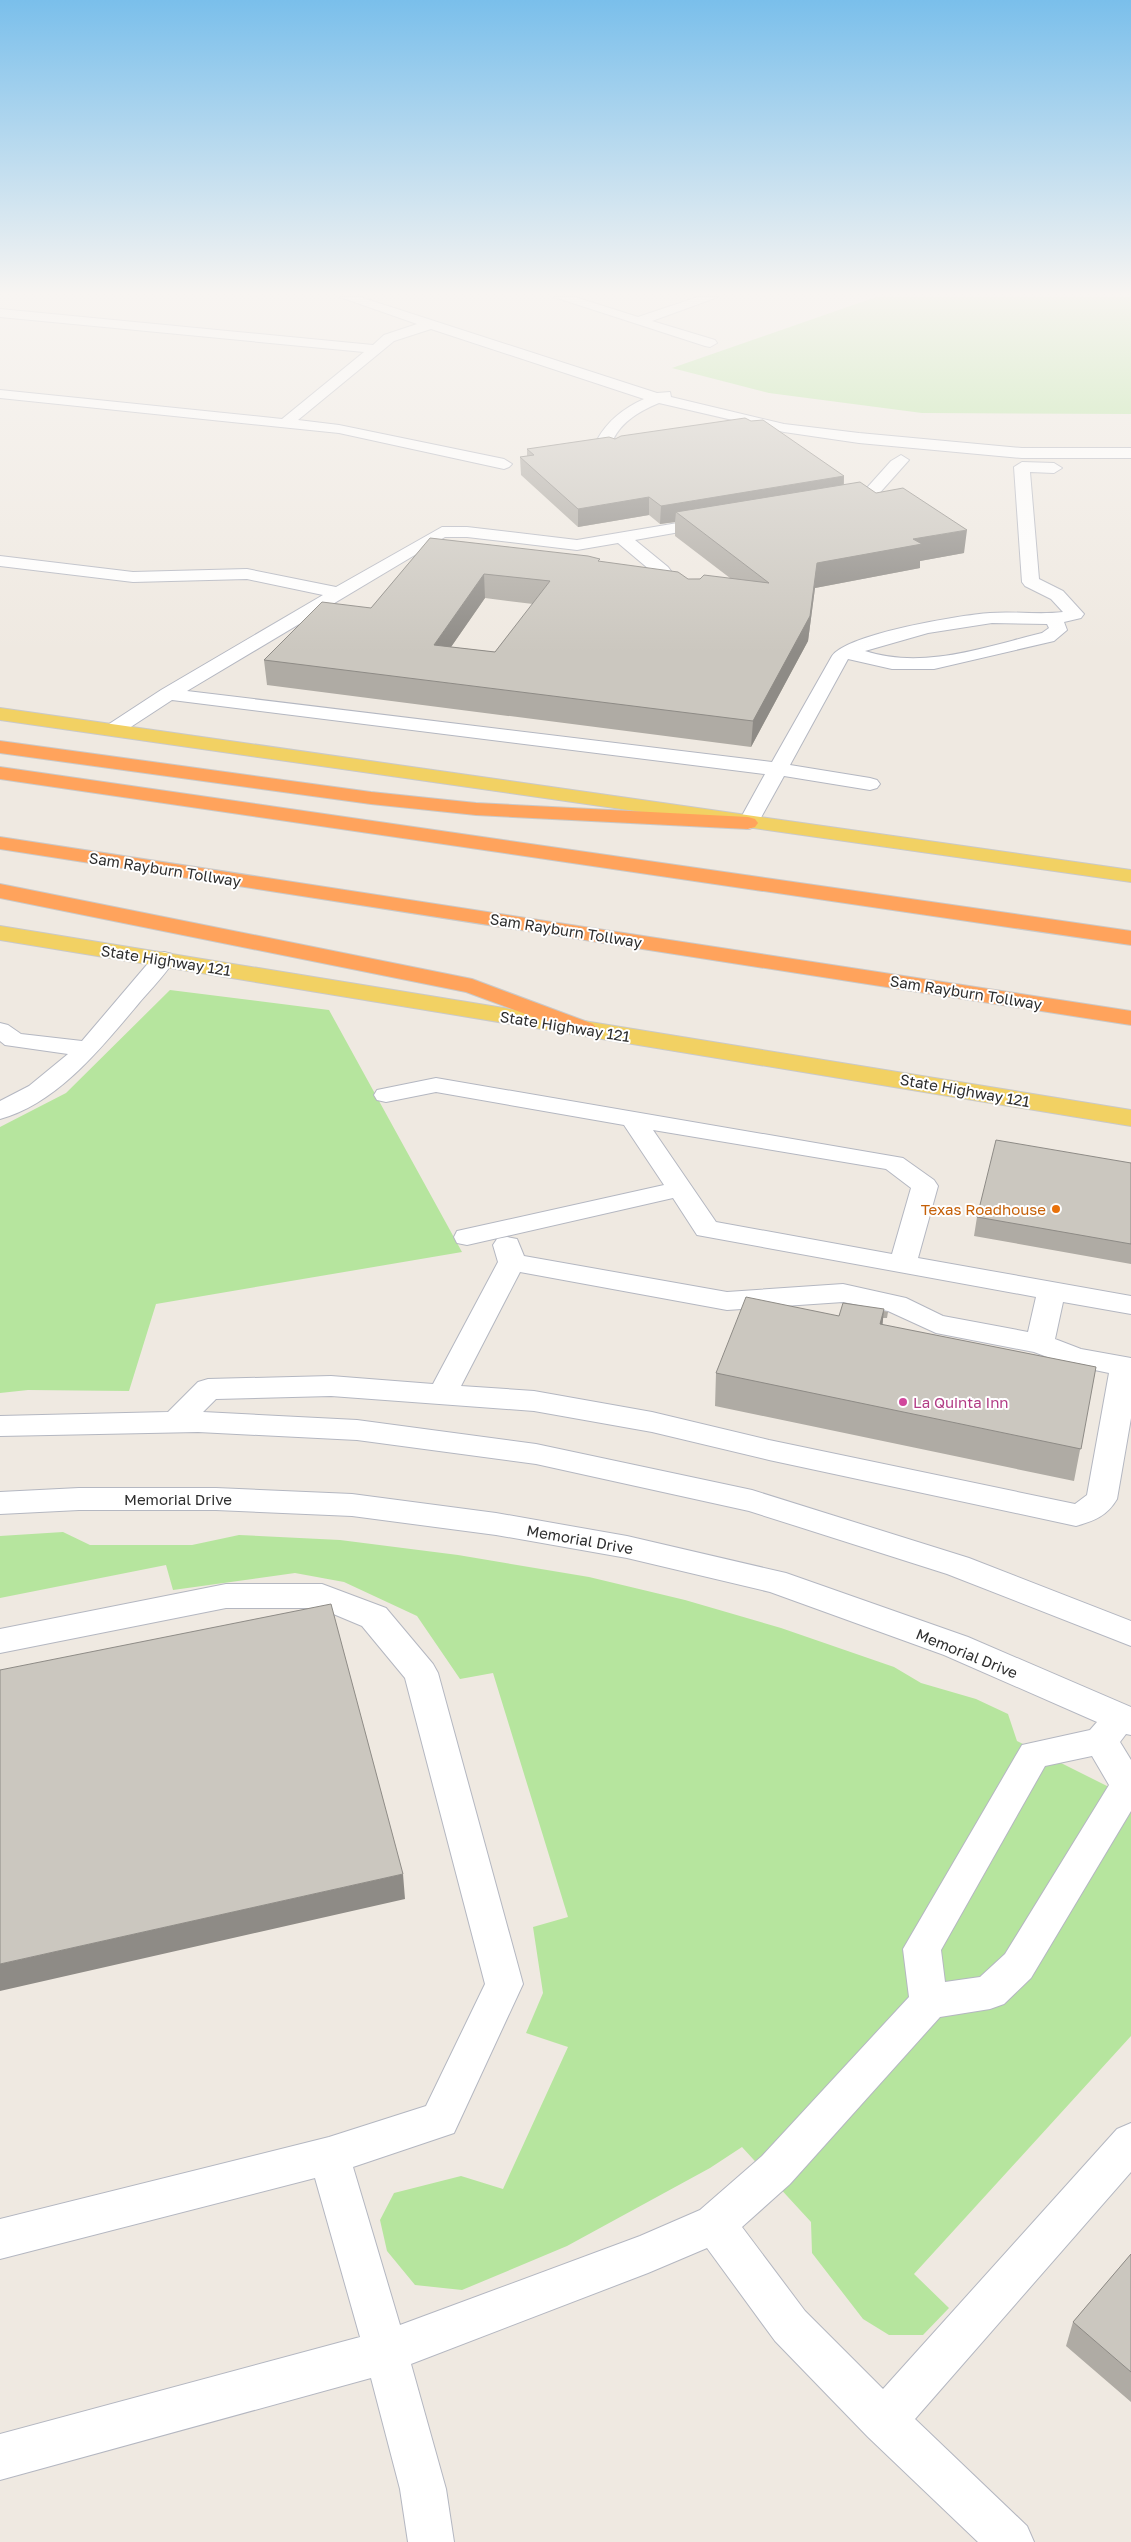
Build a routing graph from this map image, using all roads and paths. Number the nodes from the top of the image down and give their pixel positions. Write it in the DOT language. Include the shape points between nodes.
graph roads {
  1 [pos="214,416"];
  2 [pos="295,416"];
  3 [pos="627,416"];
  4 [pos="732,416"];
  5 [pos="286,423"];
  6 [pos="876,425"];
  7 [pos="923,429"];
  8 [pos="1073,439"];
  9 [pos="1131,439"];
  10 [pos="905,443"];
  11 [pos="614,450"];
  12 [pos="1131,453"];
  13 [pos="901,460"];
  14 [pos="919,461"];
  15 [pos="976,464"];
  16 [pos="1022,467"];
  17 [pos="1111,470"];
  18 [pos="481,477"];
  19 [pos="821,504"];
  20 [pos="726,520"];
  21 [pos="621,537"];
  22 [pos="412,549"];
  23 [pos="440,553"];
  24 [pos="0,561"];
  25 [pos="637,574"];
  26 [pos="338,593"];
  27 [pos="1055,620"];
  28 [pos="847,652"];
  29 [pos="168,694"];
  30 [pos="0,714"];
  31 [pos="113,730"];
  32 [pos="0,747"];
  33 [pos="778,769"];
  34 [pos="0,773"];
  35 [pos="870,784"];
  36 [pos="748,822"];
  37 [pos="0,843"];
  38 [pos="1131,876"];
  39 [pos="0,891"];
  40 [pos="0,932"];
  41 [pos="1131,938"];
  42 [pos="164,959"];
  43 [pos="1131,1018"];
  44 [pos="586,1029"];
  45 [pos="0,1030"];
  46 [pos="88,1048"];
  47 [pos="386,1094"];
  48 [pos="0,1111"];
  49 [pos="1131,1118"];
  50 [pos="634,1120"];
  51 [pos="680,1189"];
  52 [pos="502,1229"];
  53 [pos="466,1237"];
  54 [pos="512,1262"];
  55 [pos="903,1264"];
  56 [pos="1051,1290"];
  57 [pos="776,1297"];
  58 [pos="1131,1305"];
  59 [pos="823,1319"];
  60 [pos="936,1324"];
  61 [pos="890,1331"];
  62 [pos="1040,1344"];
  63 [pos="1128,1368"];
  64 [pos="442,1394"];
  65 [pos="176,1422"];
  66 [pos="0,1426"];
  67 [pos="0,1504"];
  68 [pos="1131,1634"];
  69 [pos="0,1641"];
  70 [pos="1121,1720"];
  71 [pos="929,2002"];
  72 [pos="1131,2142"];
  73 [pos="329,2156"];
  74 [pos="715,2224"];
  75 [pos="0,2239"];
  76 [pos="386,2352"];
  77 [pos="884,2421"];
  78 [pos="0,2457"];
  79 [pos="431,2542"];
  80 [pos="1011,2542"];
  1 -- 5 [label="street"];
  2 -- 5 [label="street"];
  3 -- 11 [label="street" via="608,432 605,440"];
  4 -- 10 [label="street" via="784,428"];
  5 -- 18 [label="street" via="339,429 510,460"];
  6 -- 7 [label="street"];
  8 -- 9 [label="street"];
  10 -- 12 [label="street" via="1022,453"];
  10 -- 13 [label="street"];
  13 -- 14 [label="street"];
  13 -- 19 [label="street" via="890,468 875,491 859,498"];
  15 -- 16 [label="street"];
  16 -- 17 [label="street"];
  16 -- 27 [label="street" via="1031,582 1057,595 1075,614"];
  20 -- 21 [label="street"];
  21 -- 22 [label="street" via="577,545 442,532"];
  21 -- 25 [label="street" via="668,576"];
  22 -- 23 [label="street"];
  22 -- 26 [label="street"];
  24 -- 26 [label="street" via="133,577 246,574"];
  26 -- 29 [label="street"];
  27 -- 28 [label="street" via="981,619 919,631"];
  27 -- 28 [label="street" via="1058,630 1048,637 930,664 899,664"];
  28 -- 33 [label="street" via="840,656"];
  29 -- 31 [label="street"];
  29 -- 33 [label="street"];
  30 -- 31 [label="main road"];
  31 -- 36 [label="main road"];
  32 -- 36 [label="highway" via="400,801"];
  33 -- 35 [label="street"];
  33 -- 36 [label="street"];
  34 -- 41 [label="highway"];
  36 -- 38 [label="main road"];
  37 -- 43 [label="highway, Sam Rayburn Tollway"];
  39 -- 44 [label="highway" via="472,986"];
  40 -- 42 [label="main road, State Highway 121"];
  42 -- 44 [label="main road, State Highway 121"];
  42 -- 46 [label="street"];
  44 -- 49 [label="main road, State Highway 121"];
  45 -- 46 [label="street" via="14,1040"];
  46 -- 48 [label="street" via="38,1091"];
  47 -- 50 [label="street" via="436,1085"];
  50 -- 51 [label="street"];
  50 -- 55 [label="street" via="894,1163 925,1186"];
  51 -- 52 [label="street"];
  51 -- 55 [label="street" via="706,1229"];
  52 -- 53 [label="street"];
  52 -- 54 [label="street"];
  54 -- 57 [label="street" via="727,1301"];
  54 -- 64 [label="street"];
  55 -- 56 [label="street"];
  56 -- 58 [label="street"];
  56 -- 62 [label="street"];
  57 -- 59 [label="street"];
  57 -- 60 [label="street" via="843,1293 896,1304"];
  60 -- 61 [label="street"];
  60 -- 62 [label="street"];
  62 -- 63 [label="street" via="1076,1357"];
  63 -- 64 [label="street" via="1102,1499 1092,1509 1076,1515 652,1422 534,1401"];
  64 -- 65 [label="street" via="331,1386 208,1389"];
  65 -- 66 [label="street"];
  65 -- 68 [label="street" via="357,1430 536,1454 752,1500 958,1566"];
  67 -- 70 [label="street, Memorial Drive" via="79,1499 216,1499 352,1505 496,1524 627,1547 775,1581 956,1646"];
  69 -- 73 [label="street" via="226,1596 322,1596 374,1617 421,1674 504,1984 440,2120"];
  70 -- 71 [label="street" via="1034,1755 922,1949"];
  70 -- 71 [label="street" via="1128,1785 1018,1966 990,1992"];
  71 -- 74 [label="street" via="776,2170"];
  72 -- 77 [label="street"];
  73 -- 75 [label="street"];
  73 -- 76 [label="street"];
  74 -- 76 [label="street"];
  74 -- 77 [label="street" via="790,2326"];
  76 -- 78 [label="street"];
  76 -- 79 [label="street" via="423,2489"];
  77 -- 80 [label="street"];
}
